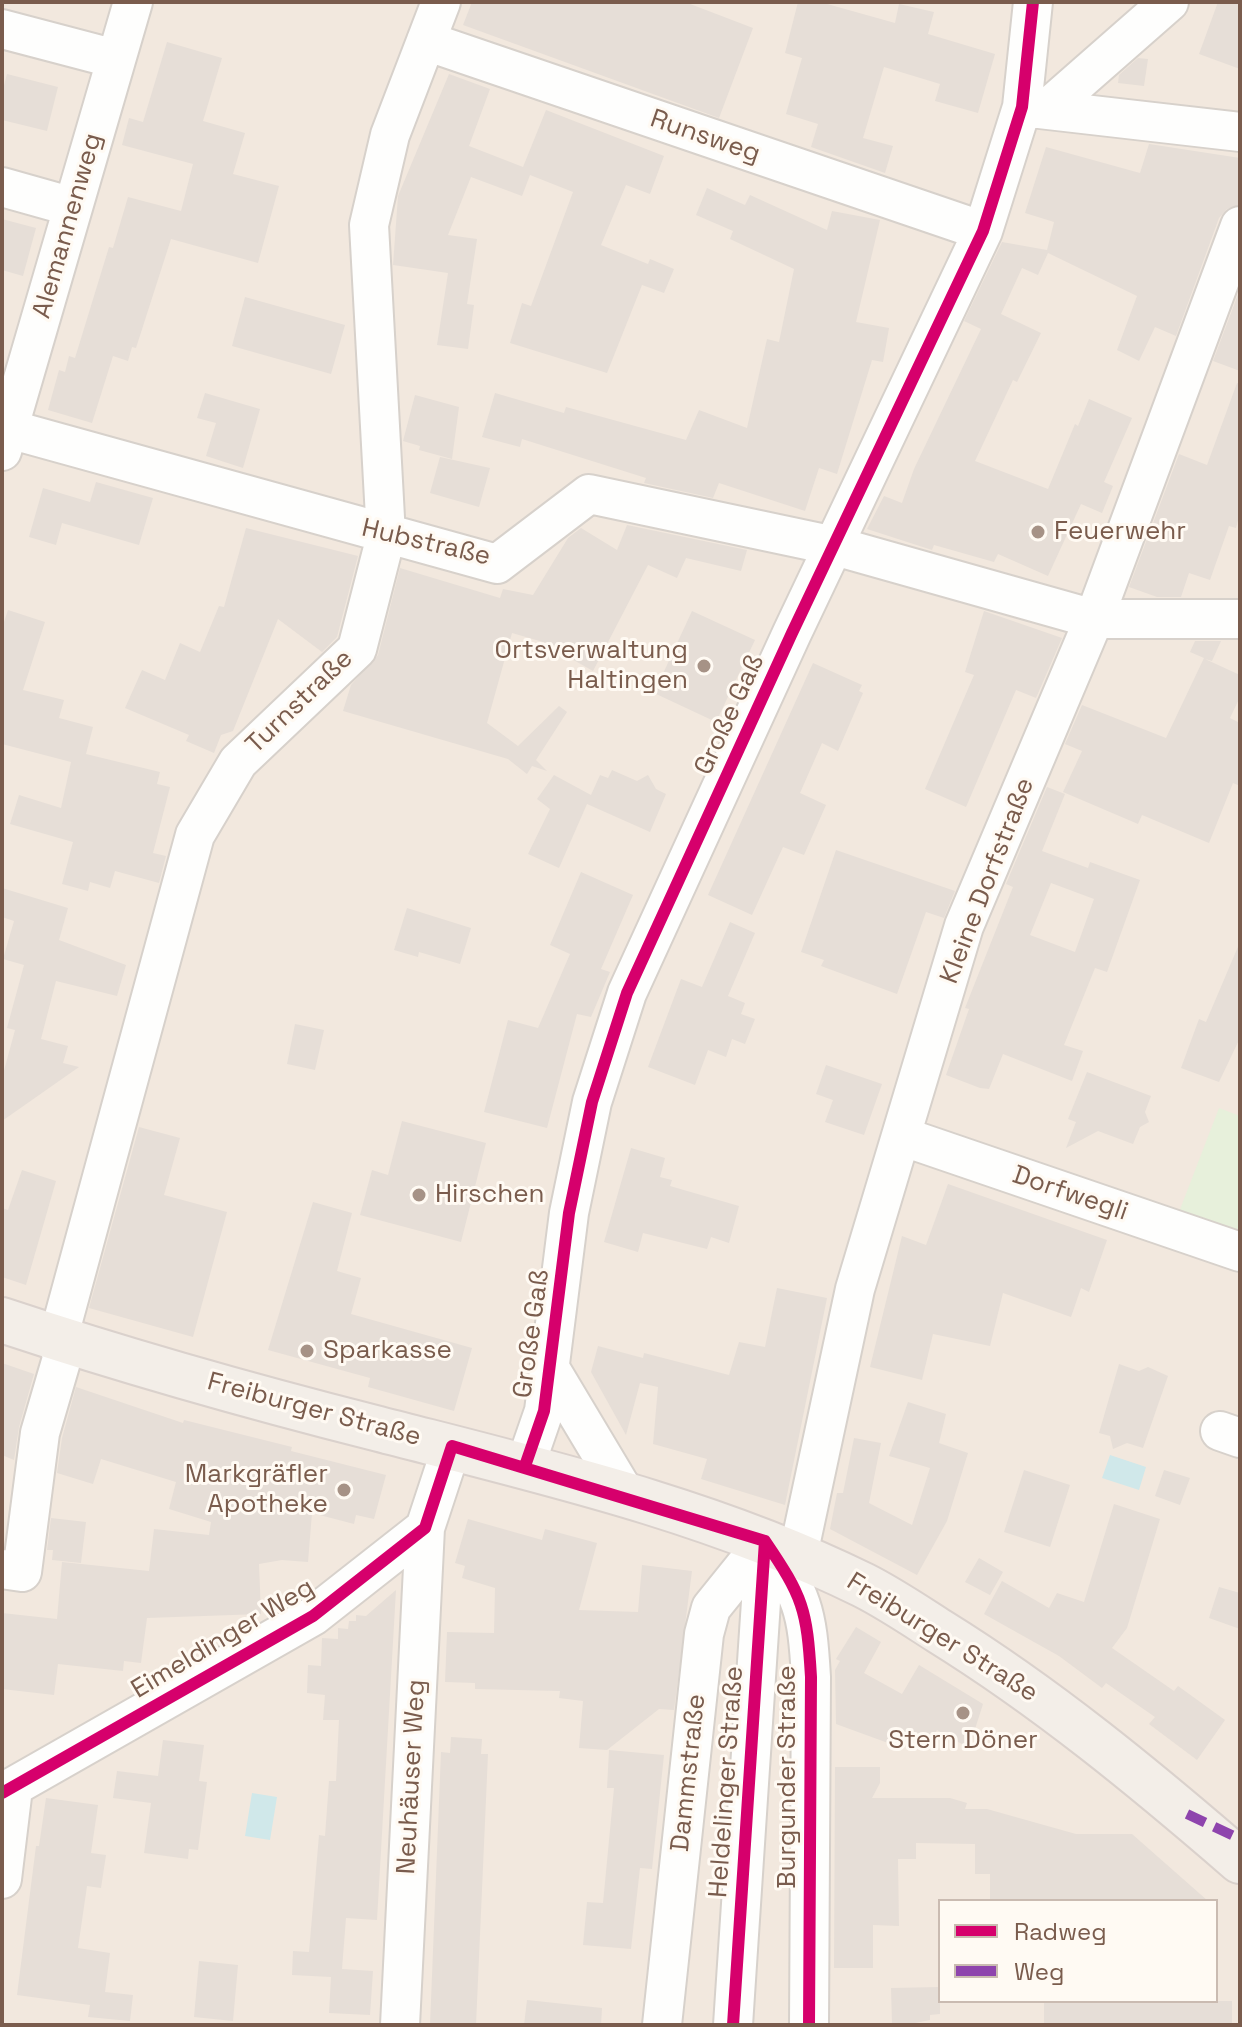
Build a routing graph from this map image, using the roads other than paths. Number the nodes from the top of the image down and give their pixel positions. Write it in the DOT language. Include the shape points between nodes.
graph roads {
  1 [pos="133,2"];
  2 [pos="441,2"];
  3 [pos="1033,2"];
  4 [pos="1169,2"];
  5 [pos="2,29"];
  6 [pos="426,41"];
  7 [pos="116,59"];
  8 [pos="1035,108"];
  9 [pos="1240,132"];
  10 [pos="2,187"];
  11 [pos="73,207"];
  12 [pos="1240,226"];
  13 [pos="983,231"];
  14 [pos="4,436"];
  15 [pos="386,536"];
  16 [pos="835,546"];
  17 [pos="1094,619"];
  18 [pos="1240,619"];
  19 [pos="901,1136"];
  20 [pos="1240,1252"];
  21 [pos="2,1320"];
  22 [pos="58,1339"];
  23 [pos="551,1370"];
  24 [pos="452,1446"];
  25 [pos="525,1466"];
  26 [pos="627,1497"];
  27 [pos="425,1528"];
  28 [pos="782,1548"];
  29 [pos="12,1570"];
  30 [pos="7,1790"];
  31 [pos="1240,1861"];
  32 [pos="2,1879"];
  33 [pos="400,2025"];
  34 [pos="662,2025"];
  35 [pos="733,2025"];
  36 [pos="809,2025"];
  1 -- 7 [label="street, Alemannenweg"];
  2 -- 6 [label="street, Turnstraße"];
  3 -- 8 [label="street, Große Gaß"];
  4 -- 8 [label="street"];
  5 -- 7 [label="street"];
  6 -- 13 [label="street, Runsweg"];
  6 -- 15 [label="street, Turnstraße" via="390,135 369,225"];
  7 -- 11 [label="street, Alemannenweg"];
  8 -- 9 [label="street"];
  8 -- 13 [label="street, Große Gaß"];
  10 -- 11 [label="street"];
  11 -- 14 [label="street, Alemannenweg"];
  12 -- 17 [label="street, Kleine Dorfstraße"];
  13 -- 16 [label="street, Große Gaß"];
  14 -- 15 [label="street, Hubstraße"];
  15 -- 16 [label="street, Hubstraße" via="497,564 589,494"];
  15 -- 22 [label="street, Turnstraße" via="357,649 238,762 195,835"];
  16 -- 17 [label="street"];
  16 -- 23 [label="street, Große Gaß" via="627,993 592,1102 569,1213 575,1291"];
  17 -- 18 [label="street"];
  17 -- 19 [label="street, Kleine Dorfstraße" via="964,926"];
  19 -- 20 [label="street, Dorfwegli"];
  19 -- 28 [label="street, Kleine Dorfstraße" via="855,1289 817,1459"];
  21 -- 22 [label="main road, Freiburger Straße"];
  22 -- 24 [label="main road, Freiburger Straße"];
  22 -- 29 [label="street, Turnstraße" via="62,1358 40,1433"];
  23 -- 25 [label="street, Große Gaß"];
  23 -- 26 [label="street, Große Gaß"];
  24 -- 25 [label="main road, Freiburger Straße"];
  24 -- 27 [label="street"];
  25 -- 26 [label="main road, Freiburger Straße"];
  26 -- 28 [label="main road, Freiburger Straße"];
  27 -- 30 [label="street, Eimeldinger Weg" via="313,1616"];
  27 -- 33 [label="street, Neuhäuser Weg"];
  28 -- 31 [label="main road, Freiburger Straße" via="877,1592 973,1652 1118,1756"];
  28 -- 34 [label="street, Dammstraße" via="711,1608 704,1634"];
  28 -- 35 [label="street, Heldelinger Straße"];
  28 -- 36 [label="street, Burgunder Straße" via="808,1622"];
  30 -- 32 [label="street"];
}
